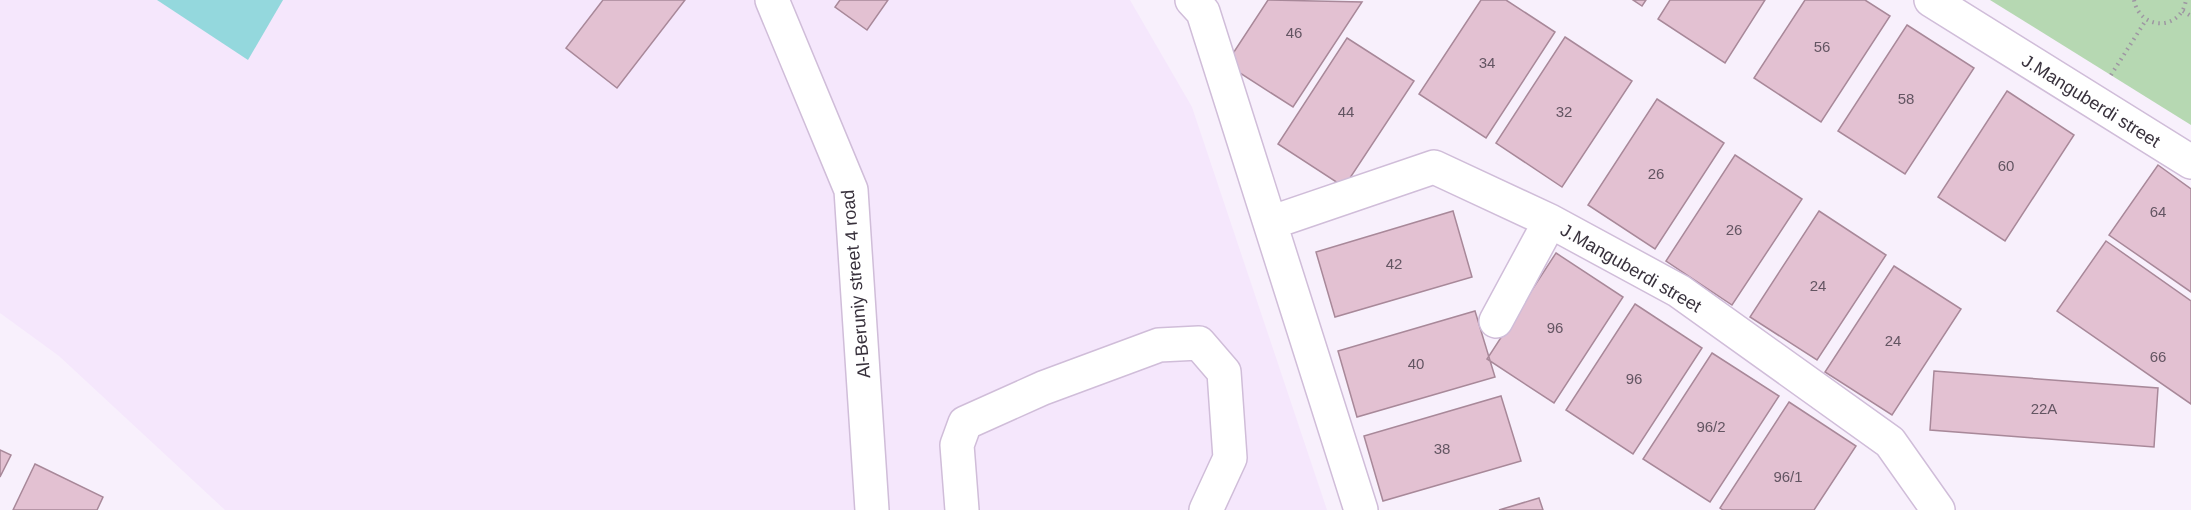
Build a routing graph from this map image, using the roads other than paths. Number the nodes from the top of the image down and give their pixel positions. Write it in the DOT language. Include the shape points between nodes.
graph roads {
  1 [pos="772,0"];
  2 [pos="1192,0"];
  3 [pos="1931,0"];
  4 [pos="2191,162"];
  5 [pos="1550,221"];
  6 [pos="1270,223"];
  7 [pos="1496,321"];
  8 [pos="872,510"];
  9 [pos="962,510"];
  10 [pos="1206,510"];
  11 [pos="1361,510"];
  12 [pos="1938,510"];
  1 -- 8 [label="street, Al-Beruniy street 4 road" via="851,190"];
  2 -- 6 [label="street" via="1203,12"];
  3 -- 4 [label="street, J.Manguberdi street"];
  5 -- 6 [label="street, J.Manguberdi street" via="1434,167"];
  5 -- 7 [label="street"];
  5 -- 12 [label="street, J.Manguberdi street" via="1679,291 1890,442"];
  6 -- 11 [label="street"];
  9 -- 10 [label="street" via="957,445 965,423 1043,388 1159,345 1199,343 1224,372 1230,458"];
}
